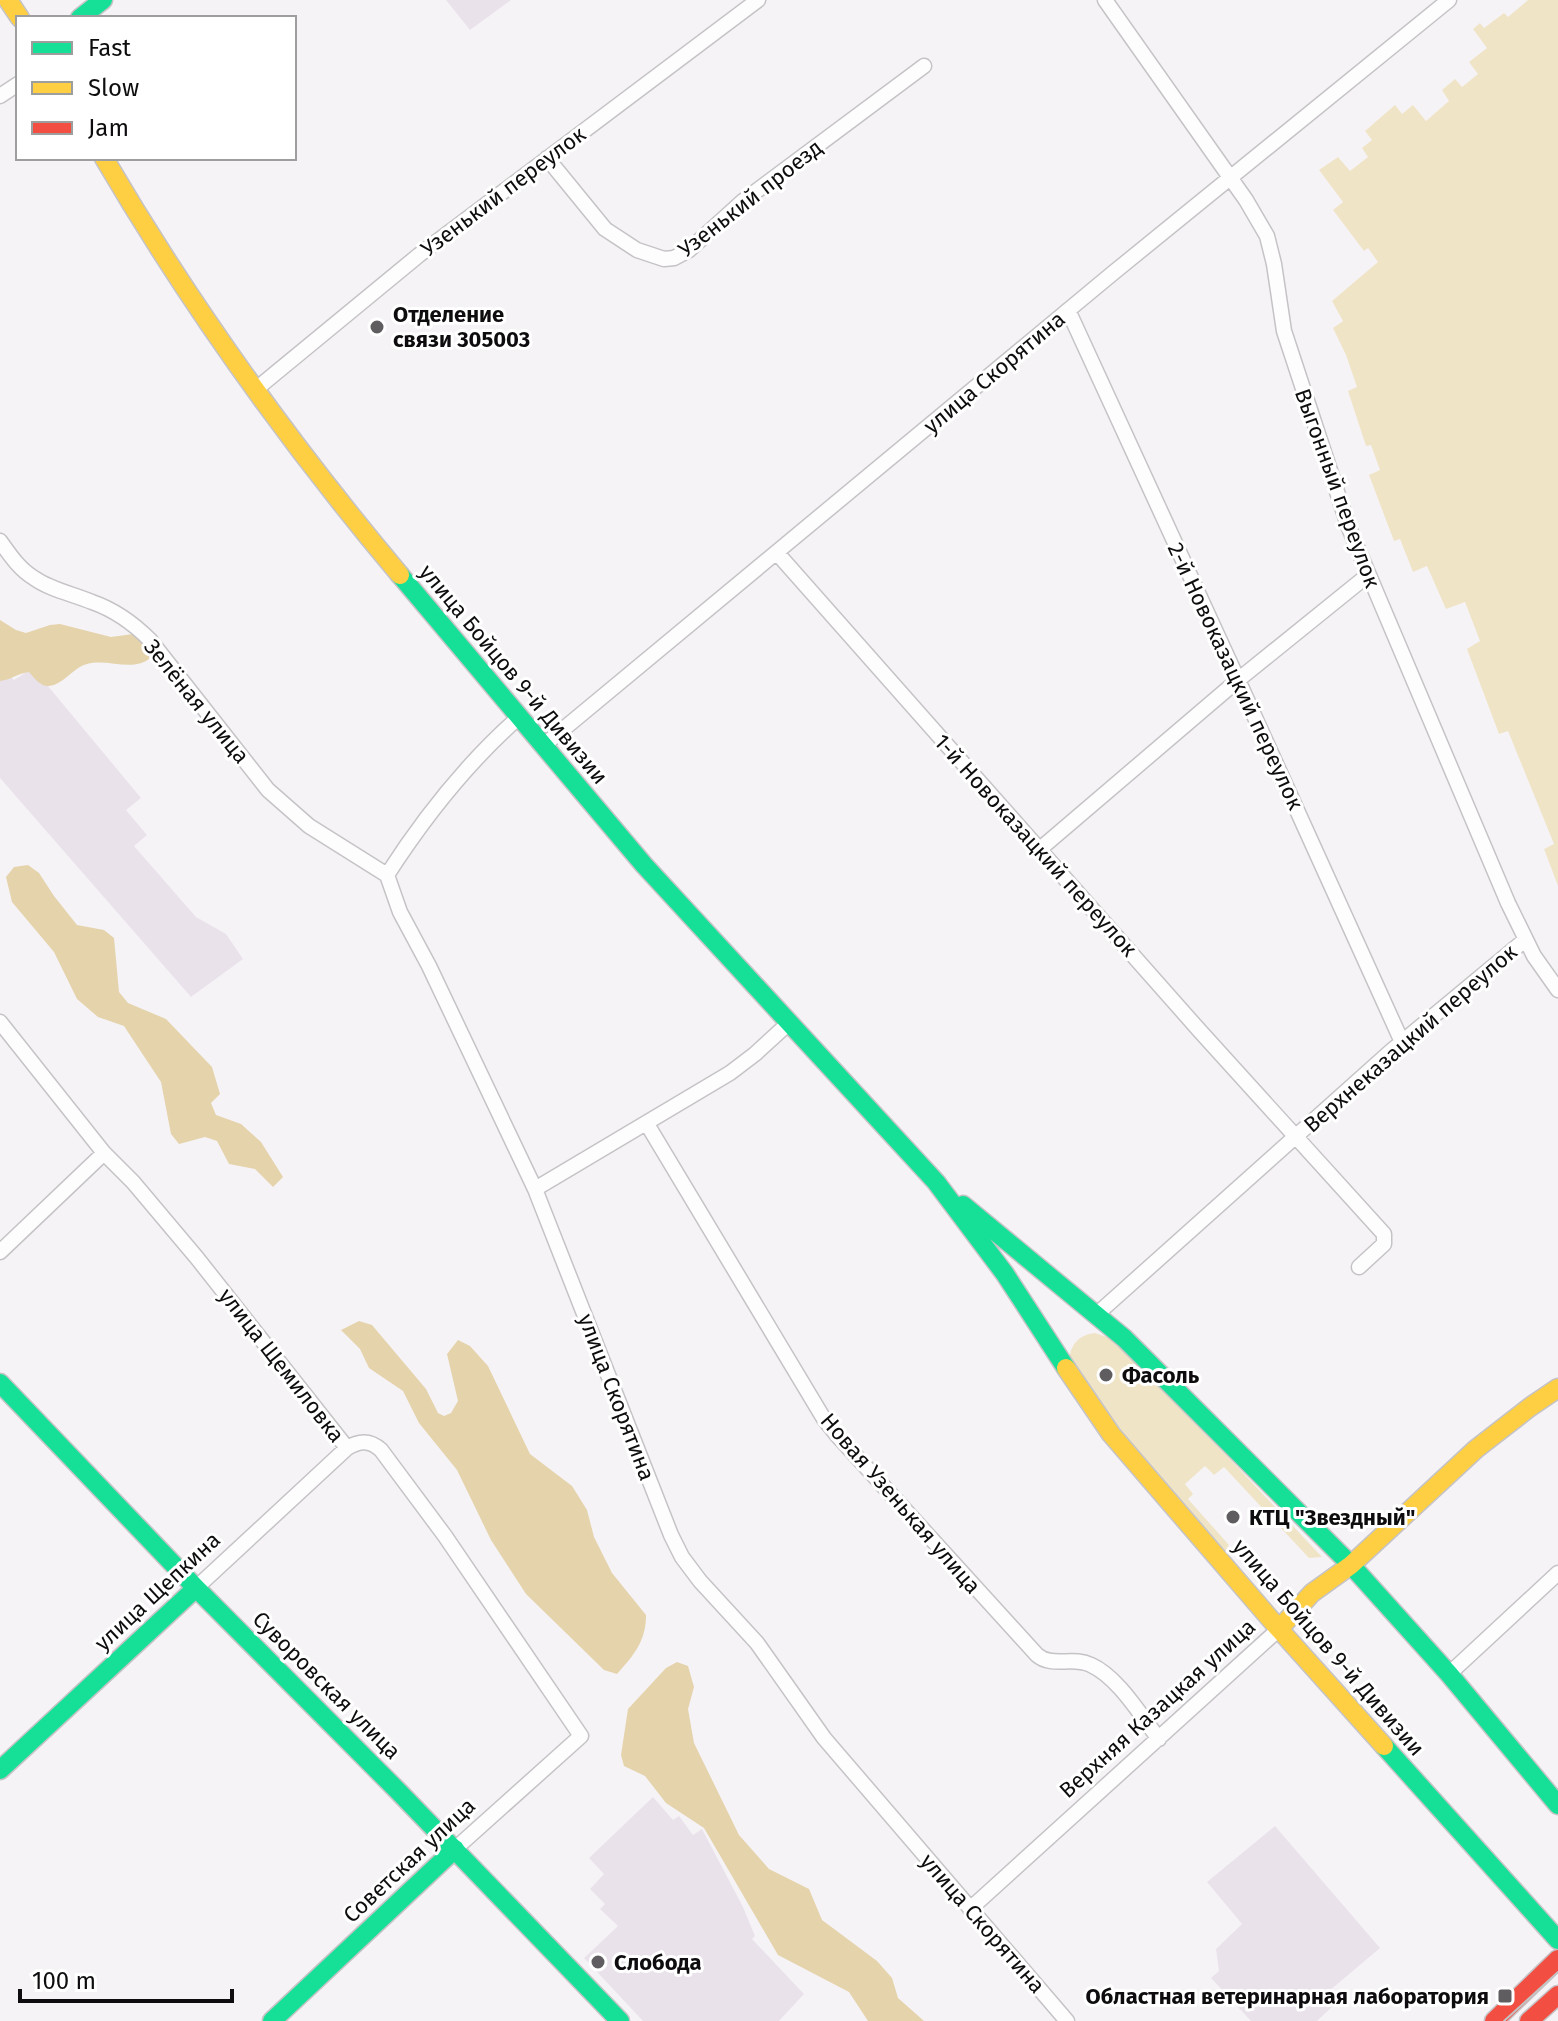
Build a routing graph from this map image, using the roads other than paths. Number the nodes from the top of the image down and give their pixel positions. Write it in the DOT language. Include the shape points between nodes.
graph roads {
  1 [pos="103,0"];
  2 [pos="758,0"];
  3 [pos="1105,0"];
  4 [pos="1449,0"];
  5 [pos="83,16"];
  6 [pos="924,66"];
  7 [pos="547,158"];
  8 [pos="105,160"];
  9 [pos="1230,179"];
  10 [pos="1068,310"];
  11 [pos="255,390"];
  12 [pos="0,541"];
  13 [pos="777,553"];
  14 [pos="1368,575"];
  15 [pos="1238,680"];
  16 [pos="518,718"];
  17 [pos="543,746"];
  18 [pos="1040,849"];
  19 [pos="387,875"];
  20 [pos="1525,940"];
  21 [pos="1558,990"];
  22 [pos="0,1022"];
  23 [pos="790,1022"];
  24 [pos="1402,1042"];
  25 [pos="647,1124"];
  26 [pos="1296,1136"];
  27 [pos="104,1153"];
  28 [pos="936,1182"];
  29 [pos="535,1189"];
  30 [pos="0,1252"];
  31 [pos="1359,1267"];
  32 [pos="1096,1315"];
  33 [pos="0,1383"];
  34 [pos="1558,1388"];
  35 [pos="347,1448"];
  36 [pos="1351,1565"];
  37 [pos="1557,1576"];
  38 [pos="196,1588"];
  39 [pos="1279,1629"];
  40 [pos="1449,1674"];
  41 [pos="581,1736"];
  42 [pos="1159,1739"];
  43 [pos="0,1770"];
  44 [pos="1558,1805"];
  45 [pos="455,1849"];
  46 [pos="970,1909"];
  47 [pos="1558,1940"];
  48 [pos="1558,1959"];
  49 [pos="1558,1995"];
  50 [pos="272,2021"];
  51 [pos="620,2021"];
  52 [pos="1067,2021"];
  53 [pos="1494,2021"];
  54 [pos="1529,2021"];
  1 -- 5 [label="street"];
  2 -- 7 [label="street, Узенький переулок"];
  3 -- 9 [label="street, Выгонный переулок"];
  4 -- 9 [label="street, улица Скорятина"];
  6 -- 7 [label="street, Узенький проезд" via="674,258 637,250 605,229"];
  7 -- 11 [label="street, Узенький переулок"];
  8 -- 11 [label="street, улица Бойцов 9-й Дивизии"];
  9 -- 10 [label="street, улица Скорятина"];
  9 -- 14 [label="street, Выгонный переулок" via="1267,236 1284,331"];
  10 -- 13 [label="street, улица Скорятина"];
  10 -- 15 [label="street, 2-й Новоказацкий переулок"];
  11 -- 16 [label="street, улица Бойцов 9-й Дивизии"];
  12 -- 19 [label="street, Зелёная улица" via="36,580 94,602 134,625 268,790 309,826"];
  13 -- 17 [label="street, улица Скорятина"];
  13 -- 18 [label="street, 1-й Новоказацкий переулок"];
  14 -- 15 [label="street"];
  14 -- 20 [label="street, Выгонный переулок"];
  15 -- 18 [label="street"];
  15 -- 24 [label="street, 2-й Новоказацкий переулок"];
  16 -- 17 [label="street, улица Бойцов 9-й Дивизии"];
  16 -- 19 [label="street" via="440,799"];
  17 -- 23 [label="street, улица Бойцов 9-й Дивизии" via="644,865"];
  18 -- 26 [label="street, 1-й Новоказацкий переулок"];
  19 -- 29 [label="street, улица Скорятина" via="400,912"];
  20 -- 21 [label="street, Выгонный переулок"];
  20 -- 24 [label="street, Верхнеказацкий переулок"];
  22 -- 27 [label="street, улица Щемиловка"];
  23 -- 25 [label="street" via="730,1073"];
  23 -- 28 [label="street, улица Бойцов 9-й Дивизии"];
  24 -- 26 [label="street, Верхнеказацкий переулок"];
  25 -- 29 [label="street"];
  25 -- 42 [label="street, Новая Узенькая улица" via="836,1434 1037,1655 1049,1662 1081,1661 1105,1673"];
  26 -- 31 [label="street, Верхнеказацкий переулок" via="1384,1234 1384,1244"];
  26 -- 32 [label="street, Верхнеказацкий переулок"];
  27 -- 30 [label="street"];
  27 -- 35 [label="street, улица Щемиловка" via="197,1258"];
  28 -- 32 [label="street, улица Бойцов 9-й Дивизии"];
  28 -- 39 [label="street, улица Бойцов 9-й Дивизии" via="1005,1274 1111,1434"];
  29 -- 46 [label="street, улица Скорятина" via="682,1557 757,1643 824,1738"];
  32 -- 36 [label="street, улица Бойцов 9-й Дивизии"];
  33 -- 38 [label="street, Суворовская улица"];
  34 -- 36 [label="street, Верхняя Казацкая улица" via="1452,1470"];
  35 -- 38 [label="street, улица Щепкина"];
  35 -- 41 [label="street, улица Щемиловка" via="369,1442 381,1450"];
  36 -- 39 [label="street, Верхняя Казацкая улица" via="1311,1593"];
  36 -- 40 [label="street, улица Бойцов 9-й Дивизии"];
  37 -- 40 [label="street"];
  38 -- 43 [label="street, улица Щепкина"];
  38 -- 45 [label="street, Суворовская улица"];
  39 -- 42 [label="street, Верхняя Казацкая улица"];
  39 -- 47 [label="street, улица Бойцов 9-й Дивизии"];
  40 -- 44 [label="street, улица Бойцов 9-й Дивизии"];
  41 -- 45 [label="street, Советская улица"];
  42 -- 46 [label="street, Верхняя Казацкая улица"];
  45 -- 50 [label="street, Советская улица"];
  45 -- 51 [label="street, Суворовская улица"];
  46 -- 52 [label="street, улица Скорятина"];
  48 -- 53 [label="street"];
  49 -- 54 [label="street"];
}
